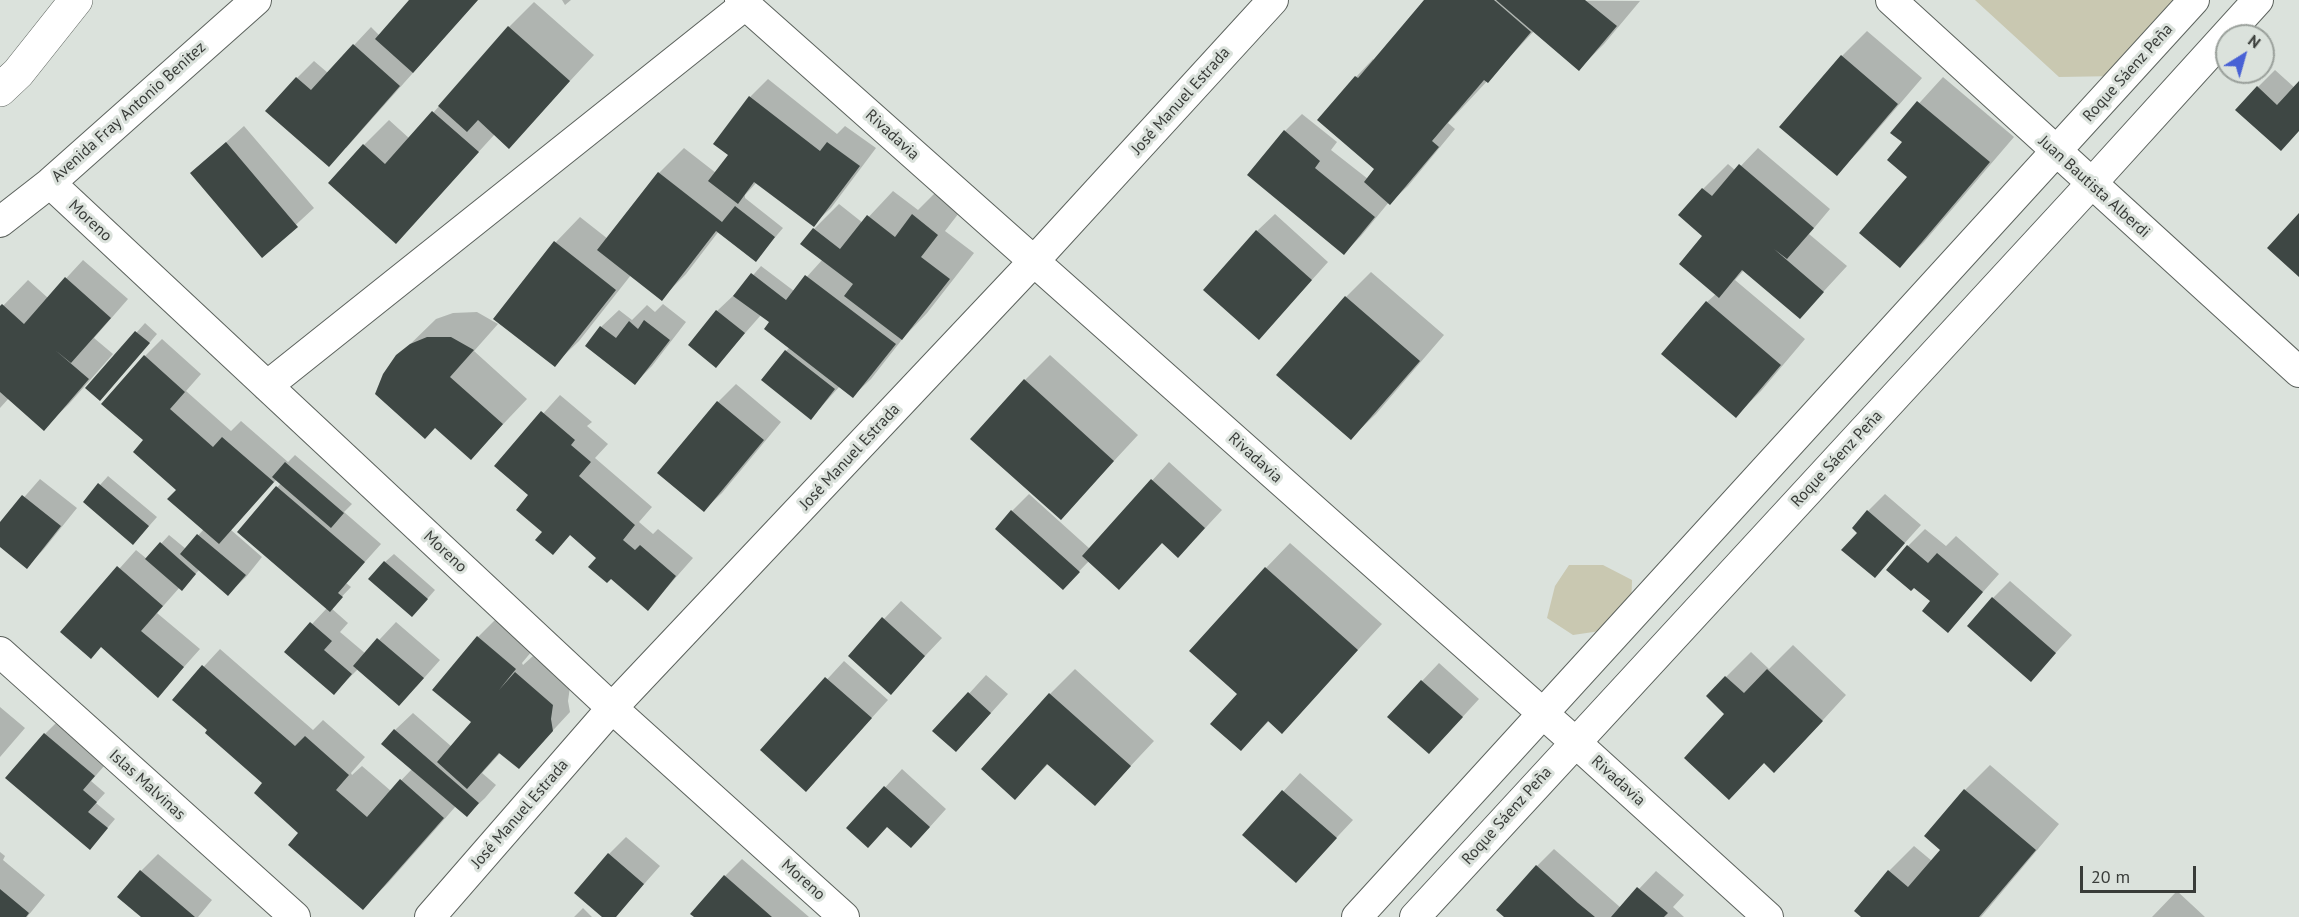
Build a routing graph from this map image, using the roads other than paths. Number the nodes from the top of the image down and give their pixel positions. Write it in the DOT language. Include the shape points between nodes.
graph roads {
  1 [pos="76,0"];
  2 [pos="256,0"];
  3 [pos="1273,0"];
  4 [pos="1891,0"];
  5 [pos="2194,0"];
  6 [pos="2258,0"];
  7 [pos="743,2"];
  8 [pos="0,90"];
  9 [pos="2056,152"];
  10 [pos="50,183"];
  11 [pos="2091,184"];
  12 [pos="0,222"];
  13 [pos="1034,261"];
  14 [pos="2299,372"];
  15 [pos="267,386"];
  16 [pos="0,652"];
  17 [pos="612,708"];
  18 [pos="1543,713"];
  19 [pos="1575,742"];
  20 [pos="295,917"];
  21 [pos="430,917"];
  22 [pos="844,917"];
  23 [pos="1357,917"];
  24 [pos="1415,917"];
  25 [pos="1768,917"];
  1 -- 8 [label="main road"];
  2 -- 10 [label="street, Avenida Fray Antonio Benitez"];
  3 -- 13 [label="street, José Manuel Estrada"];
  4 -- 9 [label="street, Juan Bautista Alberdi"];
  5 -- 9 [label="street, Roque Sáenz Peña"];
  6 -- 11 [label="street, Roque Sáenz Peña"];
  7 -- 13 [label="street, Rivadavia"];
  7 -- 15 [label="street"];
  9 -- 11 [label="street, Juan Bautista Alberdi"];
  9 -- 18 [label="street, Roque Sáenz Peña"];
  10 -- 12 [label="street, Avenida Fray Antonio Benitez"];
  10 -- 15 [label="street, Moreno"];
  11 -- 14 [label="street, Juan Bautista Alberdi"];
  11 -- 19 [label="street, Roque Sáenz Peña"];
  13 -- 17 [label="street, José Manuel Estrada"];
  13 -- 18 [label="street, Rivadavia"];
  15 -- 17 [label="street, Moreno"];
  16 -- 20 [label="street, Islas Malvinas"];
  17 -- 21 [label="street, José Manuel Estrada"];
  17 -- 22 [label="street, Moreno"];
  18 -- 19 [label="street, Rivadavia"];
  18 -- 23 [label="street, Roque Sáenz Peña"];
  19 -- 24 [label="street, Roque Sáenz Peña"];
  19 -- 25 [label="street, Rivadavia"];
}
